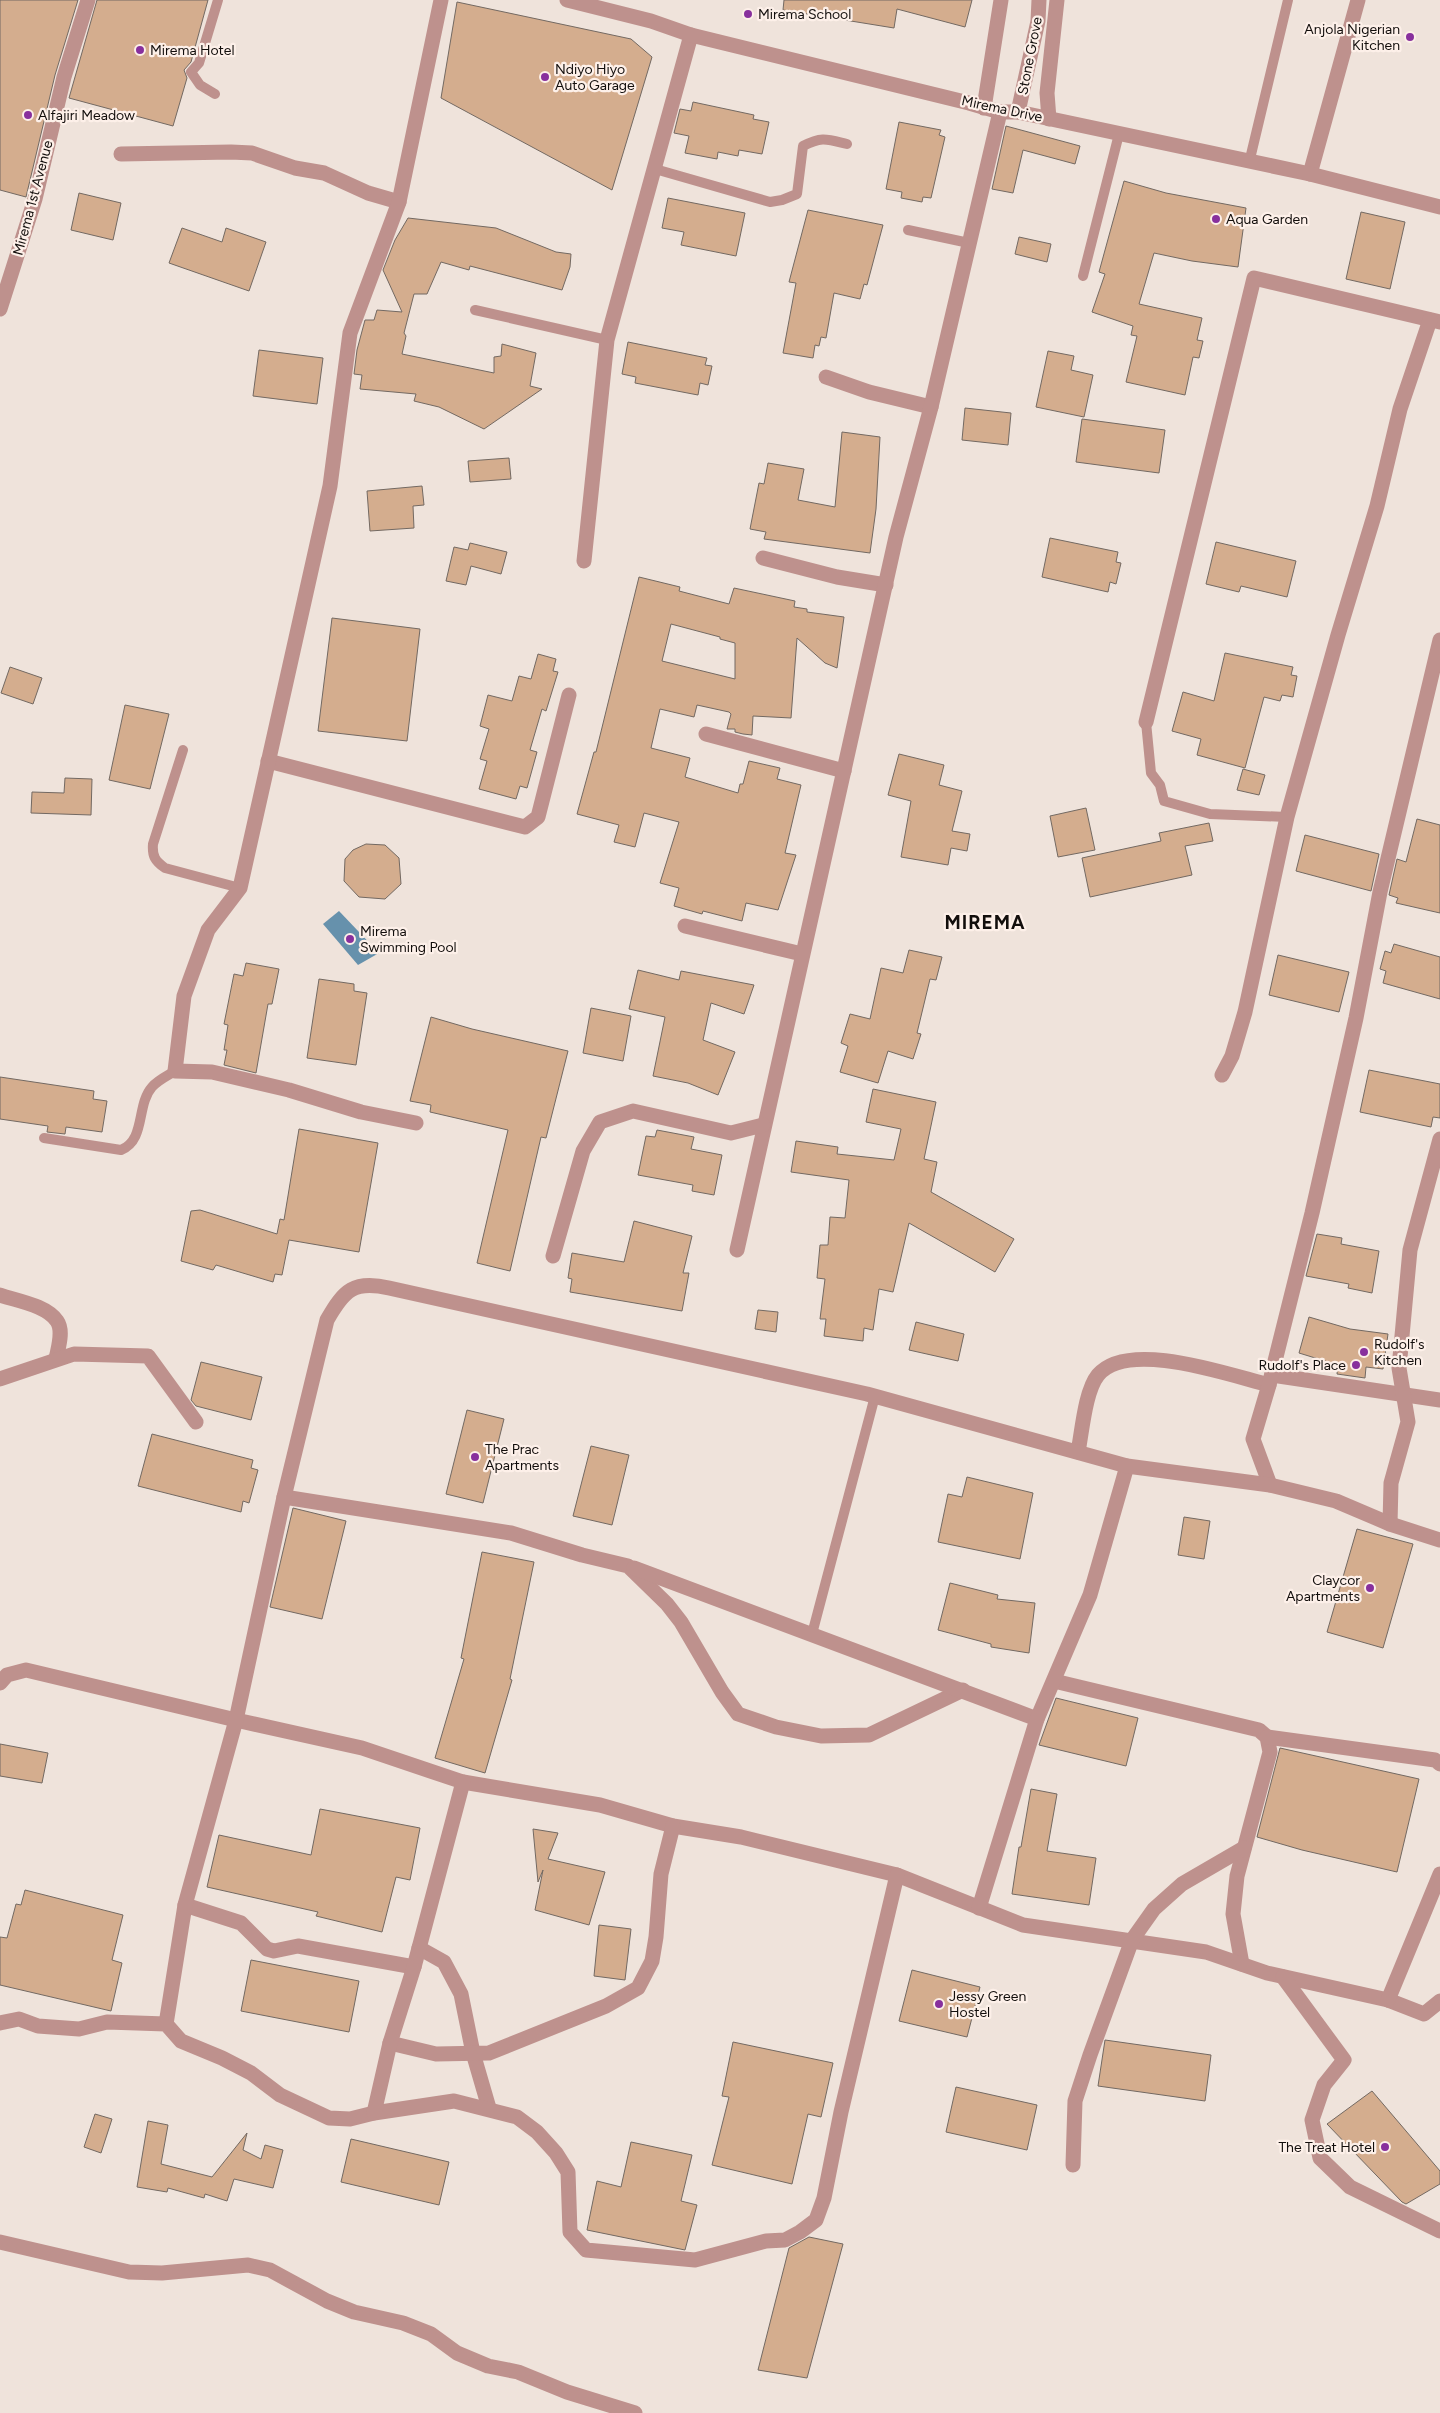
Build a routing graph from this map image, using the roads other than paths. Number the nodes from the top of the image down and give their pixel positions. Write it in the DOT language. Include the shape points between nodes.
graph roads {
  1 [pos="88,0"];
  2 [pos="218,0"];
  3 [pos="441,0"];
  4 [pos="566,0"];
  5 [pos="1001,0"];
  6 [pos="1039,0"];
  7 [pos="1057,0"];
  8 [pos="1288,0"];
  9 [pos="1358,0"];
  10 [pos="692,36"];
  11 [pos="215,94"];
  12 [pos="984,108"];
  13 [pos="1000,112"];
  14 [pos="1018,112"];
  15 [pos="1048,119"];
  16 [pos="1119,134"];
  17 [pos="847,144"];
  18 [pos="121,154"];
  19 [pos="1249,163"];
  20 [pos="655,169"];
  21 [pos="1310,174"];
  22 [pos="399,202"];
  23 [pos="1440,207"];
  24 [pos="908,230"];
  25 [pos="969,243"];
  26 [pos="1083,276"];
  27 [pos="0,309"];
  28 [pos="476,310"];
  29 [pos="1435,321"];
  30 [pos="607,340"];
  31 [pos="826,377"];
  32 [pos="931,407"];
  33 [pos="763,558"];
  34 [pos="584,561"];
  35 [pos="886,585"];
  36 [pos="1440,640"];
  37 [pos="569,695"];
  38 [pos="1146,722"];
  39 [pos="706,734"];
  40 [pos="183,750"];
  41 [pos="268,761"];
  42 [pos="844,771"];
  43 [pos="1287,817"];
  44 [pos="240,888"];
  45 [pos="685,926"];
  46 [pos="802,954"];
  47 [pos="175,1071"];
  48 [pos="1222,1075"];
  49 [pos="416,1123"];
  50 [pos="763,1125"];
  51 [pos="44,1138"];
  52 [pos="1440,1139"];
  53 [pos="737,1250"];
  54 [pos="553,1256"];
  55 [pos="0,1295"];
  56 [pos="56,1359"];
  57 [pos="0,1379"];
  58 [pos="1271,1380"];
  59 [pos="1404,1393"];
  60 [pos="875,1396"];
  61 [pos="1440,1400"];
  62 [pos="196,1422"];
  63 [pos="1078,1452"];
  64 [pos="1127,1466"];
  65 [pos="1270,1486"];
  66 [pos="284,1498"];
  67 [pos="1390,1524"];
  68 [pos="1440,1540"];
  69 [pos="628,1566"];
  70 [pos="812,1634"];
  71 [pos="1054,1681"];
  72 [pos="0,1683"];
  73 [pos="963,1690"];
  74 [pos="1037,1719"];
  75 [pos="236,1720"];
  76 [pos="1267,1737"];
  77 [pos="1440,1764"];
  78 [pos="463,1782"];
  79 [pos="673,1826"];
  80 [pos="1244,1848"];
  81 [pos="1440,1874"];
  82 [pos="898,1875"];
  83 [pos="185,1905"];
  84 [pos="979,1908"];
  85 [pos="1132,1940"];
  86 [pos="419,1948"];
  87 [pos="1242,1964"];
  88 [pos="414,1967"];
  89 [pos="1283,1976"];
  90 [pos="1388,2000"];
  91 [pos="1440,2001"];
  92 [pos="0,2023"];
  93 [pos="166,2024"];
  94 [pos="390,2043"];
  95 [pos="473,2053"];
  96 [pos="488,2108"];
  97 [pos="374,2113"];
  98 [pos="1073,2165"];
  99 [pos="1440,2231"];
  100 [pos="0,2242"];
  101 [pos="635,2413"];
  1 -- 27 [label="street, Mirema 1st Avenue" via="64,77 35,200"];
  2 -- 11 [label="lane" via="199,63 191,72 200,85"];
  3 -- 22 [label="street"];
  4 -- 10 [label="street, Mirema Drive" via="651,21"];
  5 -- 12 [label="street"];
  6 -- 14 [label="street, Stone Grove" via="1038,21"];
  7 -- 15 [label="street" via="1047,94"];
  8 -- 19 [label="lane"];
  9 -- 21 [label="street"];
  10 -- 12 [label="street, Mirema Drive"];
  10 -- 20 [label="street"];
  12 -- 13 [label="street, Mirema Drive"];
  13 -- 14 [label="street, Mirema Drive"];
  13 -- 25 [label="street"];
  14 -- 15 [label="street, Mirema Drive"];
  15 -- 16 [label="street, Mirema Drive"];
  16 -- 19 [label="street, Mirema Drive"];
  16 -- 26 [label="lane"];
  17 -- 20 [label="lane" via="823,138 803,146 797,194 770,202"];
  18 -- 22 [label="street" via="252,154 324,174"];
  19 -- 21 [label="street, Mirema Drive"];
  20 -- 30 [label="street"];
  21 -- 23 [label="street, Mirema Drive"];
  22 -- 41 [label="street" via="350,333 330,486"];
  24 -- 25 [label="lane"];
  25 -- 32 [label="street"];
  28 -- 30 [label="lane"];
  29 -- 38 [label="street" via="1254,278"];
  29 -- 43 [label="street" via="1400,409 1376,506"];
  30 -- 34 [label="street"];
  31 -- 32 [label="street" via="869,392"];
  32 -- 35 [label="street"];
  33 -- 35 [label="street" via="837,577"];
  35 -- 42 [label="street"];
  36 -- 58 [label="street" via="1384,874 1312,1214"];
  37 -- 41 [label="street" via="538,817 525,827"];
  38 -- 43 [label="lane" via="1151,773 1160,784 1164,801 1210,814"];
  39 -- 42 [label="street"];
  40 -- 44 [label="lane" via="152,854 165,868"];
  41 -- 44 [label="street"];
  42 -- 46 [label="street"];
  43 -- 48 [label="street" via="1245,1012 1232,1056"];
  44 -- 47 [label="street" via="208,930 184,996"];
  45 -- 46 [label="street"];
  46 -- 50 [label="street"];
  47 -- 49 [label="street" via="212,1072 289,1090 360,1112"];
  47 -- 51 [label="lane" via="152,1087 145,1098 130,1147 121,1150"];
  50 -- 53 [label="street"];
  50 -- 54 [label="street" via="731,1133 633,1111 600,1122 583,1151"];
  52 -- 59 [label="street" via="1410,1250 1399,1368"];
  55 -- 56 [label="street" via="47,1313 57,1322 60,1337"];
  56 -- 57 [label="street"];
  56 -- 62 [label="street" via="74,1354 148,1356"];
  58 -- 59 [label="street"];
  58 -- 63 [label="street" via="1159,1359 1126,1360 1110,1365 1091,1388"];
  58 -- 65 [label="street" via="1253,1439"];
  59 -- 61 [label="street"];
  59 -- 67 [label="street" via="1408,1422 1391,1483"];
  60 -- 63 [label="street"];
  60 -- 66 [label="street" via="373,1284 352,1287 336,1303 327,1320"];
  60 -- 70 [label="lane"];
  63 -- 64 [label="street"];
  64 -- 65 [label="street"];
  64 -- 71 [label="street" via="1090,1595"];
  65 -- 67 [label="street" via="1336,1501"];
  66 -- 69 [label="street" via="511,1533"];
  66 -- 75 [label="street"];
  67 -- 68 [label="street"];
  69 -- 70 [label="street"];
  69 -- 73 [label="street" via="681,1622 738,1714 776,1727 821,1736 869,1735"];
  70 -- 73 [label="street"];
  71 -- 74 [label="street"];
  71 -- 76 [label="street" via="1259,1730"];
  72 -- 75 [label="street" via="7,1674 26,1670"];
  73 -- 74 [label="street"];
  74 -- 84 [label="street"];
  75 -- 78 [label="street" via="362,1748"];
  75 -- 83 [label="street"];
  76 -- 77 [label="street" via="1436,1760"];
  76 -- 80 [label="street" via="1270,1752"];
  78 -- 79 [label="street" via="600,1805"];
  78 -- 86 [label="street"];
  79 -- 82 [label="street" via="741,1837"];
  79 -- 95 [label="street" via="661,1874 652,1962 638,1988 606,2006 489,2053"];
  80 -- 85 [label="street" via="1182,1884 1154,1909"];
  80 -- 87 [label="street" via="1233,1914"];
  81 -- 90 [label="street"];
  82 -- 84 [label="street"];
  82 -- 96 [label="street" via="841,2112 824,2198 816,2220 800,2232 785,2240 766,2241 695,2260 586,2250 570,2232 568,2172 556,2153 537,2132 517,2117"];
  83 -- 88 [label="street" via="241,1923 267,1949 274,1951 298,1946"];
  83 -- 93 [label="street"];
  84 -- 85 [label="street" via="1023,1925"];
  85 -- 87 [label="street" via="1206,1952"];
  85 -- 98 [label="street" via="1075,2101"];
  86 -- 88 [label="street"];
  86 -- 95 [label="street" via="444,1962 461,1994"];
  87 -- 89 [label="street"];
  88 -- 94 [label="street"];
  89 -- 90 [label="street"];
  89 -- 99 [label="street" via="1344,2060 1324,2085 1312,2120 1320,2158 1350,2187"];
  90 -- 91 [label="street" via="1424,2014"];
  92 -- 93 [label="street" via="20,2019 38,2026 79,2029 107,2022"];
  93 -- 97 [label="street" via="181,2041 252,2073 280,2095 329,2118 350,2119"];
  94 -- 95 [label="street" via="436,2054"];
  94 -- 97 [label="street"];
  95 -- 96 [label="street"];
  96 -- 97 [label="street" via="454,2101"];
  100 -- 101 [label="street" via="129,2272 162,2273 248,2265 270,2270 327,2302 354,2312 403,2322 431,2334 457,2353 488,2366 518,2372 567,2392"];
}
